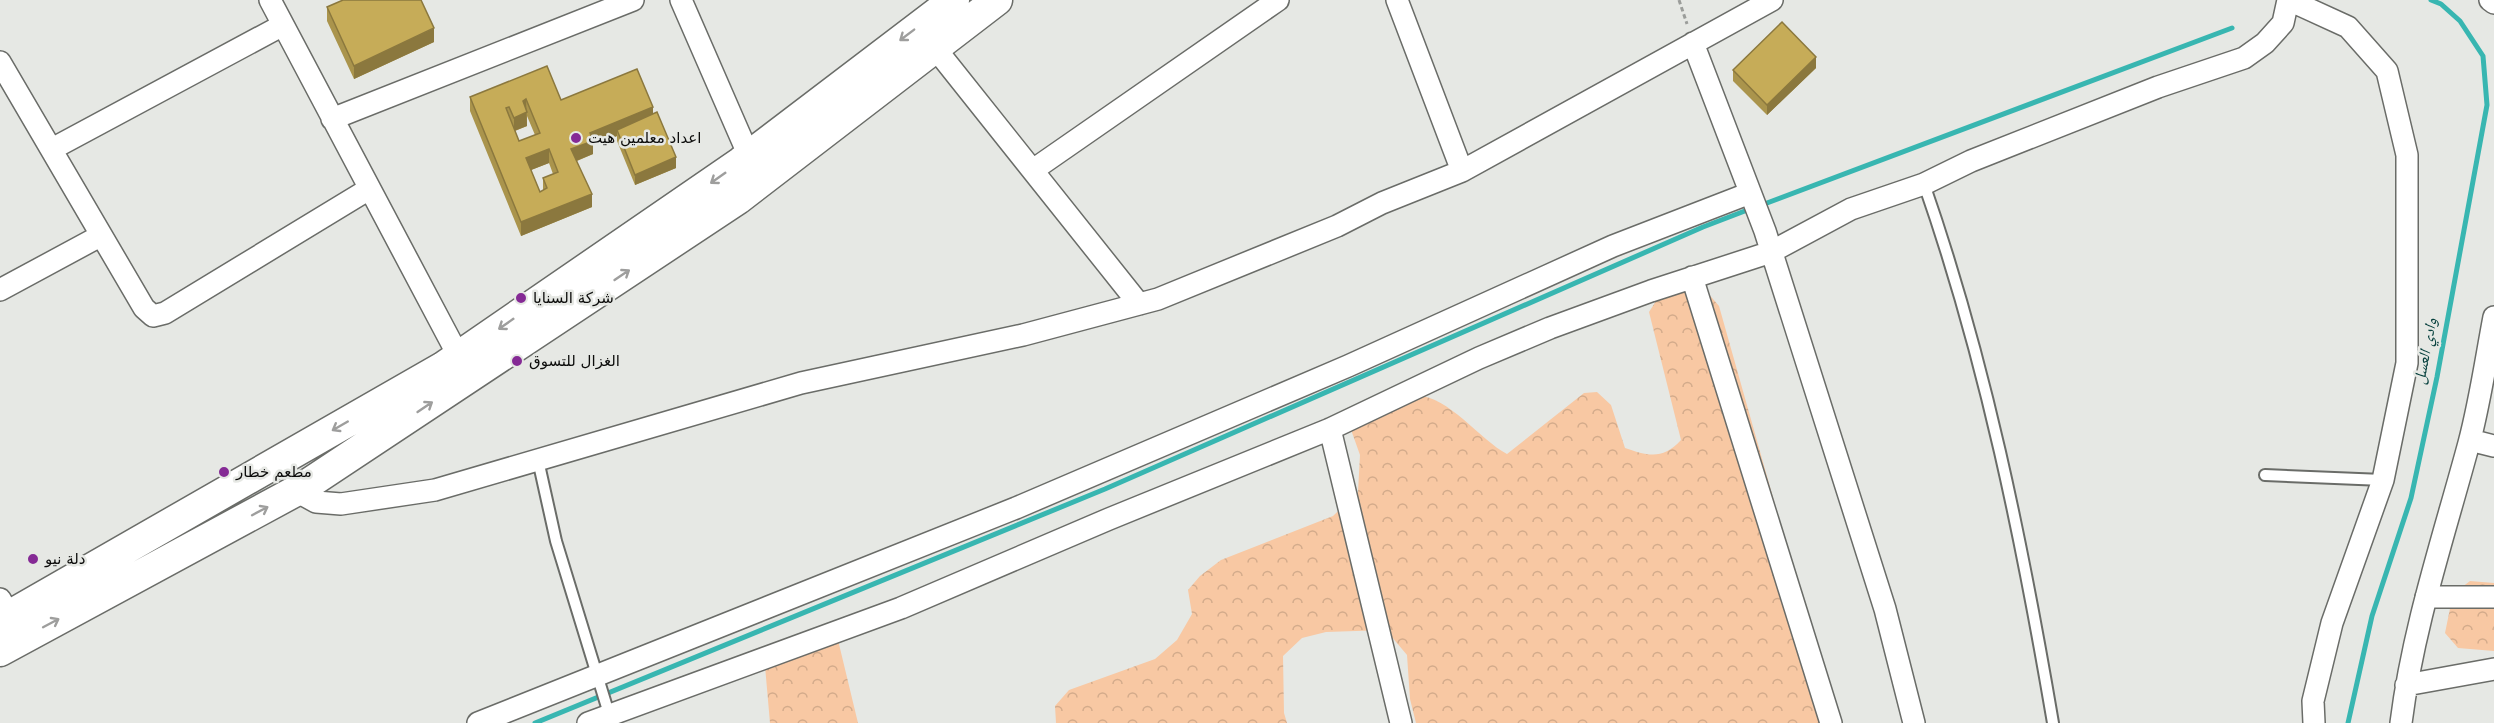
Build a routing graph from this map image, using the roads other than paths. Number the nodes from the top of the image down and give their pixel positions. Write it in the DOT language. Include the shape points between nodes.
graph roads {
  1 [pos="270,0"];
  2 [pos="633,0"];
  3 [pos="681,0"];
  4 [pos="954,0"];
  5 [pos="997,0"];
  6 [pos="1278,0"];
  7 [pos="1397,0"];
  8 [pos="1772,0"];
  9 [pos="2289,0"];
  10 [pos="2490,0"];
  11 [pos="2494,3"];
  12 [pos="283,25"];
  13 [pos="1693,43"];
  14 [pos="935,48"];
  15 [pos="1,65"];
  16 [pos="332,119"];
  17 [pos="52,149"];
  18 [pos="749,156"];
  19 [pos="1033,170"];
  20 [pos="1462,171"];
  21 [pos="1924,184"];
  22 [pos="369,189"];
  23 [pos="1752,197"];
  24 [pos="100,236"];
  25 [pos="1771,252"];
  26 [pos="1692,277"];
  27 [pos="0,290"];
  28 [pos="1139,304"];
  29 [pos="2494,317"];
  30 [pos="459,357"];
  31 [pos="1330,429"];
  32 [pos="2470,440"];
  33 [pos="2494,446"];
  34 [pos="538,460"];
  35 [pos="2265,475"];
  36 [pos="2383,480"];
  37 [pos="296,491"];
  38 [pos="203,505"];
  39 [pos="219,533"];
  40 [pos="2426,597"];
  41 [pos="2494,597"];
  42 [pos="3,612"];
  43 [pos="0,651"];
  44 [pos="2494,669"];
  45 [pos="598,676"];
  46 [pos="2406,685"];
  47 [pos="610,718"];
  48 [pos="478,723"];
  49 [pos="588,723"];
  50 [pos="1401,723"];
  51 [pos="1831,723"];
  52 [pos="1914,723"];
  53 [pos="2053,723"];
  54 [pos="2314,723"];
  55 [pos="2401,723"];
  1 -- 12 [label="street"];
  2 -- 16 [label="street"];
  3 -- 18 [label="street"];
  4 -- 18 [label="main road, one-way"];
  5 -- 14 [label="main road"];
  6 -- 19 [label="street"];
  7 -- 20 [label="street"];
  8 -- 13 [label="street"];
  9 -- 21 [label="street" via="2283,23 2265,44 2244,58 2158,87 1971,161"];
  9 -- 36 [label="street" via="2348,27 2387,71 2408,155 2407,363"];
  10 -- 11 [label="street"];
  12 -- 16 [label="street"];
  12 -- 17 [label="street"];
  13 -- 20 [label="street"];
  13 -- 23 [label="street"];
  14 -- 19 [label="street"];
  37 -- 14 [label="main road, one-way" via="738,199"];
  15 -- 17 [label="street"];
  16 -- 22 [label="street"];
  17 -- 24 [label="street"];
  18 -- 30 [label="main road, one-way"];
  19 -- 28 [label="street"];
  20 -- 28 [label="street" via="1337,226"];
  21 -- 25 [label="street" via="1851,209"];
  21 -- 53 [label="lane" via="1998,437"];
  22 -- 24 [label="street" via="165,313 153,316 144,308"];
  22 -- 30 [label="street"];
  23 -- 25 [label="street"];
  23 -- 45 [label="street" via="1613,246 1016,508"];
  24 -- 27 [label="street"];
  25 -- 26 [label="street"];
  25 -- 52 [label="street" via="1885,609"];
  26 -- 31 [label="street" via="1550,328"];
  26 -- 51 [label="street"];
  28 -- 34 [label="street" via="1023,335 801,383"];
  29 -- 32 [label="street"];
  30 -- 38 [label="main road, one-way"];
  31 -- 47 [label="street" via="901,608"];
  31 -- 50 [label="street"];
  32 -- 33 [label="street"];
  32 -- 40 [label="street"];
  34 -- 37 [label="street" via="435,490 341,504 316,502"];
  34 -- 45 [label="lane" via="556,541"];
  35 -- 36 [label="lane"];
  36 -- 54 [label="street" via="2332,623 2313,701"];
  39 -- 37 [label="main road, one-way"];
  38 -- 39 [label="main road"];
  38 -- 42 [label="main road"];
  43 -- 39 [label="main road, one-way"];
  40 -- 41 [label="street"];
  40 -- 46 [label="street"];
  44 -- 46 [label="street"];
  45 -- 47 [label="lane"];
  45 -- 48 [label="street"];
  46 -- 55 [label="street"];
  47 -- 49 [label="street"];
}
